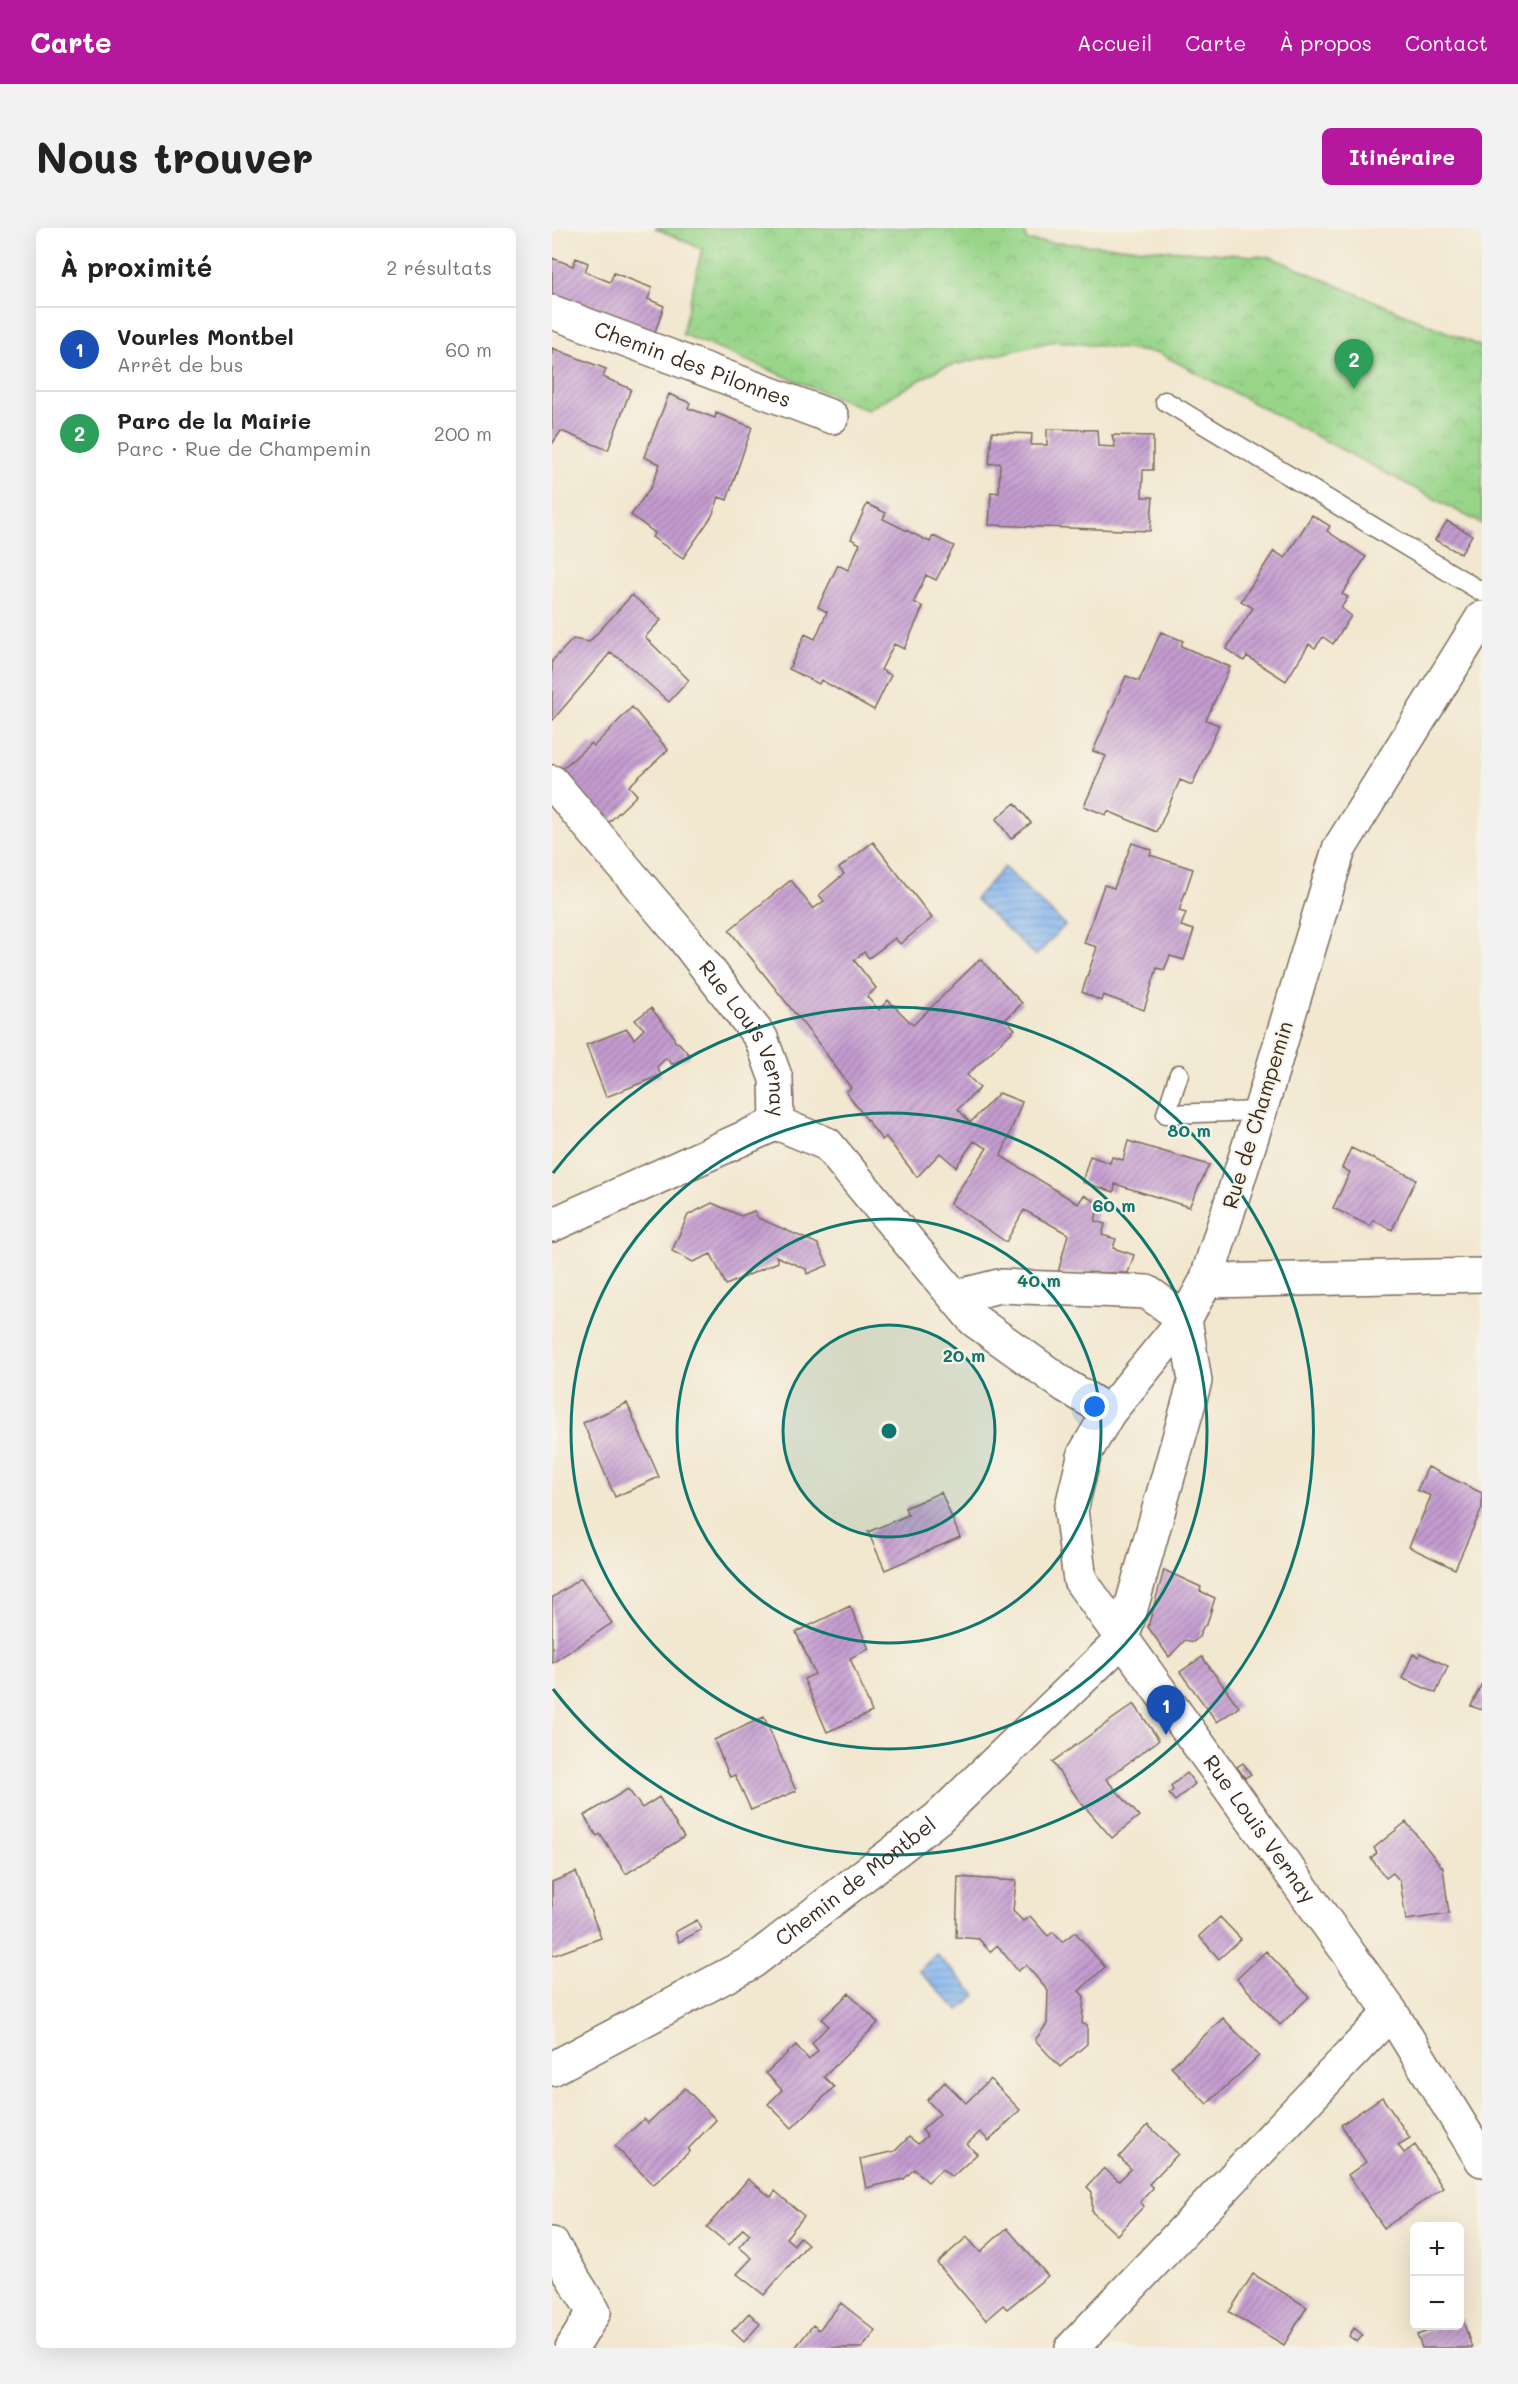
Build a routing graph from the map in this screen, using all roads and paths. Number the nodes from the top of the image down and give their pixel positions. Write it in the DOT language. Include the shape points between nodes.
graph roads {
  1 [pos="552,312"];
  2 [pos="1165,401"];
  3 [pos="832,417"];
  4 [pos="1482,592"];
  5 [pos="1482,618"];
  6 [pos="552,782"];
  7 [pos="1179,1074"];
  8 [pos="1260,1111"];
  9 [pos="777,1123"];
  10 [pos="552,1226"];
  11 [pos="1482,1275"];
  12 [pos="1206,1281"];
  13 [pos="955,1297"];
  14 [pos="1185,1319"];
  15 [pos="1109,1412"];
  16 [pos="1122,1640"];
  17 [pos="1391,2012"];
  18 [pos="552,2070"];
  19 [pos="1482,2160"];
  20 [pos="552,2244"];
  21 [pos="572,2348"];
  22 [pos="1072,2348"];
  1 -- 3 [label="street, Chemin des Pilonnes"];
  2 -- 4 [label="lane"];
  5 -- 8 [label="street, Rue de Champemin" via="1339,849"];
  6 -- 9 [label="street, Rue Louis Vernay" via="683,937 761,1038 776,1079"];
  7 -- 8 [label="lane" via="1166,1114"];
  8 -- 12 [label="street, Rue de Champemin"];
  9 -- 10 [label="street"];
  9 -- 13 [label="street, Rue Louis Vernay" via="827,1144"];
  11 -- 12 [label="street"];
  12 -- 14 [label="street, Rue de Champemin"];
  13 -- 14 [label="street" via="999,1286 1147,1292"];
  13 -- 15 [label="street, Rue Louis Vernay" via="975,1320"];
  14 -- 15 [label="street, Rue de Champemin"];
  14 -- 16 [label="street" via="1195,1381"];
  15 -- 16 [label="street, Rue Louis Vernay" via="1085,1453 1071,1510 1080,1580"];
  16 -- 17 [label="street, Rue Louis Vernay"];
  16 -- 18 [label="street, Chemin de Montbel" via="938,1818 752,1962"];
  17 -- 19 [label="street, Rue Louis Vernay"];
  17 -- 22 [label="street"];
  20 -- 21 [label="street" via="594,2312"];
}
